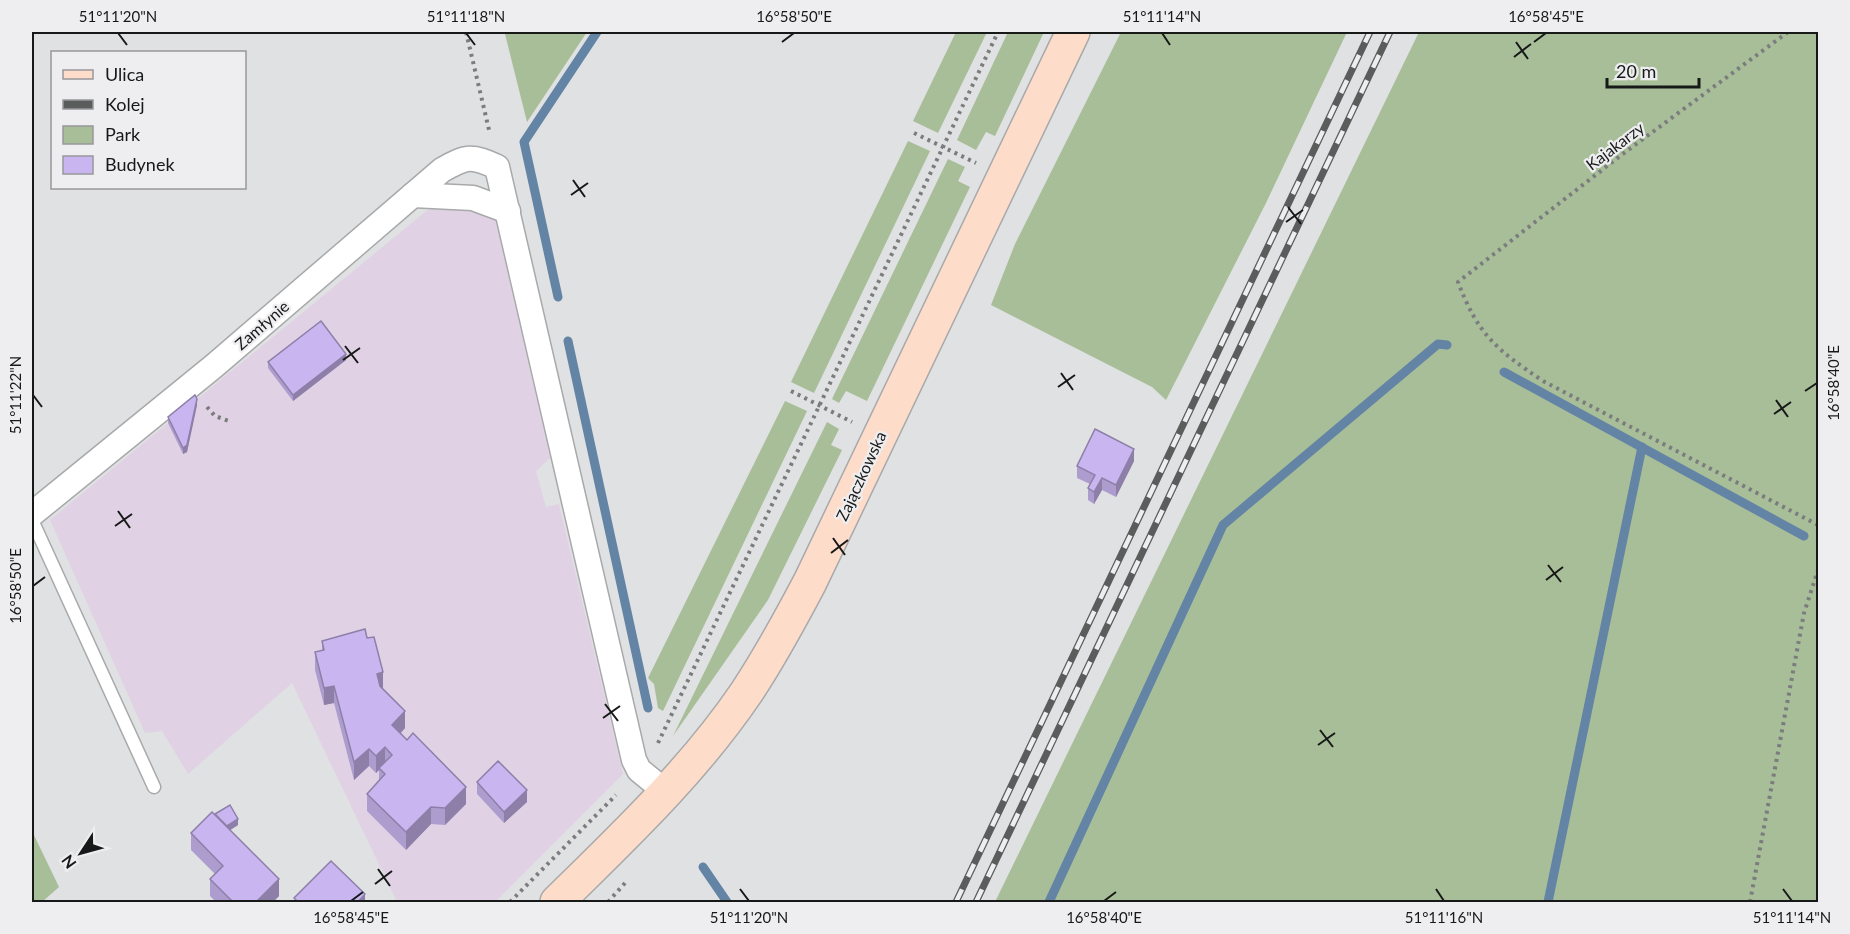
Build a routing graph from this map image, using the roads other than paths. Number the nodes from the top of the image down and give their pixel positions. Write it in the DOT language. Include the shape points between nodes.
graph roads {
  1 [pos="1073,32"];
  2 [pos="413,195"];
  3 [pos="508,211"];
  4 [pos="32,514"];
  5 [pos="32,520"];
  6 [pos="154,787"];
  7 [pos="666,792"];
  8 [pos="557,903"];
  1 -- 7 [label="main road, Zajączkowska" via="778,643 745,694"];
  2 -- 3 [label="street" via="473,198"];
  2 -- 3 [label="street, Zamłynie" via="442,170 475,157 497,167"];
  2 -- 4 [label="street, Zamłynie" via="214,366"];
  3 -- 7 [label="street" via="634,760 639,770"];
  5 -- 6 [label="lane"];
  7 -- 8 [label="main road, Zajączkowska"];
}
